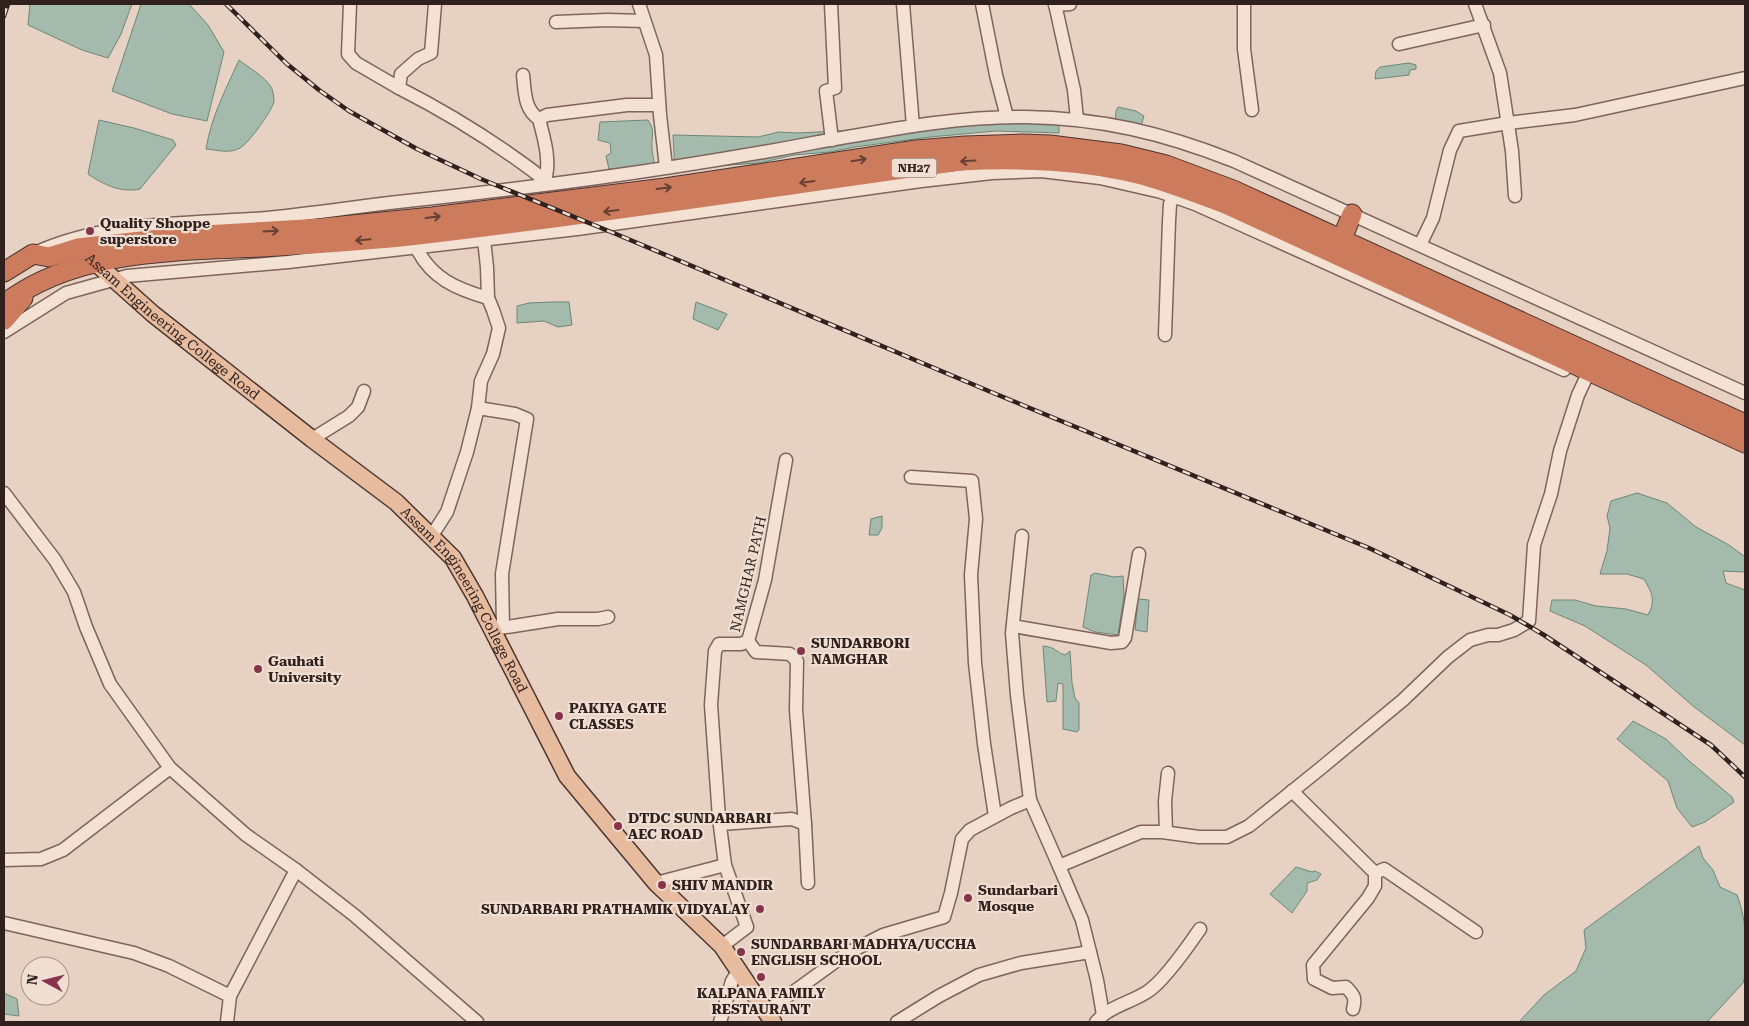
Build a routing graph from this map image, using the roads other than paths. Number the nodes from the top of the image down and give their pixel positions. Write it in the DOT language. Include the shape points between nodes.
graph roads {
  1 [pos="350,4"];
  2 [pos="435,4"];
  3 [pos="639,4"];
  4 [pos="831,4"];
  5 [pos="903,4"];
  6 [pos="982,4"];
  7 [pos="1070,4"];
  8 [pos="1244,4"];
  9 [pos="1476,4"];
  10 [pos="1055,5"];
  11 [pos="644,21"];
  12 [pos="556,22"];
  13 [pos="1484,25"];
  14 [pos="1399,44"];
  15 [pos="523,76"];
  16 [pos="1745,78"];
  17 [pos="399,88"];
  18 [pos="659,105"];
  19 [pos="1252,110"];
  20 [pos="1007,117"];
  21 [pos="539,119"];
  22 [pos="1077,119"];
  23 [pos="1508,123"];
  24 [pos="913,126"];
  25 [pos="832,140"];
  26 [pos="666,167"];
  27 [pos="547,182"];
  28 [pos="1174,196"];
  29 [pos="1514,196"];
  30 [pos="1352,214"];
  31 [pos="484,240"];
  32 [pos="1342,240"];
  33 [pos="1420,245"];
  34 [pos="416,247"];
  35 [pos="78,248"];
  36 [pos="41,256"];
  37 [pos="96,262"];
  38 [pos="4,272"];
  39 [pos="115,279"];
  40 [pos="33,286"];
  41 [pos="4,287"];
  42 [pos="488,298"];
  43 [pos="4,304"];
  44 [pos="4,320"];
  45 [pos="4,332"];
  46 [pos="1165,335"];
  47 [pos="1585,380"];
  48 [pos="364,392"];
  49 [pos="1745,393"];
  50 [pos="478,408"];
  51 [pos="1745,424"];
  52 [pos="312,439"];
  53 [pos="1745,443"];
  54 [pos="1745,453"];
  55 [pos="786,460"];
  56 [pos="911,477"];
  57 [pos="4,493"];
  58 [pos="1022,536"];
  59 [pos="431,537"];
  60 [pos="1139,554"];
  61 [pos="608,617"];
  62 [pos="1013,626"];
  63 [pos="497,628"];
  64 [pos="748,641"];
  65 [pos="170,768"];
  66 [pos="1168,774"];
  67 [pos="1292,791"];
  68 [pos="1030,800"];
  69 [pos="995,816"];
  70 [pos="720,824"];
  71 [pos="806,824"];
  72 [pos="1166,832"];
  73 [pos="4,860"];
  74 [pos="725,865"];
  75 [pos="1060,866"];
  76 [pos="296,870"];
  77 [pos="1375,873"];
  78 [pos="656,883"];
  79 [pos="808,883"];
  80 [pos="4,923"];
  81 [pos="1200,929"];
  82 [pos="1476,932"];
  83 [pos="722,946"];
  84 [pos="1090,952"];
  85 [pos="739,970"];
  86 [pos="230,996"];
  87 [pos="1353,1009"];
  88 [pos="770,1017"];
  89 [pos="1099,1019"];
  90 [pos="227,1022"];
  91 [pos="476,1022"];
  92 [pos="720,1022"];
  93 [pos="897,1022"];
  1 -- 17 [label="street" via="348,54 356,63"];
  2 -- 17 [label="street" via="431,53 418,59 401,74"];
  3 -- 11 [label="street"];
  4 -- 25 [label="street" via="835,88 826,91"];
  5 -- 24 [label="street"];
  6 -- 20 [label="street"];
  7 -- 10 [label="street"];
  8 -- 19 [label="street" via="1244,49"];
  9 -- 13 [label="street"];
  10 -- 22 [label="street" via="1074,90"];
  11 -- 12 [label="street"];
  11 -- 18 [label="street" via="656,55"];
  13 -- 14 [label="street"];
  13 -- 23 [label="street" via="1500,73"];
  15 -- 21 [label="street" via="530,114"];
  16 -- 23 [label="street" via="1575,115"];
  17 -- 27 [label="street" via="475,130"];
  18 -- 21 [label="street" via="627,105 547,115"];
  18 -- 26 [label="street"];
  20 -- 22 [label="street"];
  20 -- 24 [label="street"];
  21 -- 27 [label="street" via="545,142"];
  22 -- 30 [label="street" via="1114,124 1193,144"];
  23 -- 29 [label="street"];
  23 -- 33 [label="street" via="1460,132 1450,150 1433,218"];
  24 -- 25 [label="street"];
  25 -- 26 [label="street"];
  26 -- 27 [label="street"];
  27 -- 36 [label="street" via="268,218 156,224 57,243"];
  28 -- 31 [label="street" via="1100,178 1041,171 992,173"];
  28 -- 46 [label="street" via="1170,204"];
  28 -- 47 [label="street"];
  30 -- 32 [label="highway"];
  30 -- 33 [label="street"];
  31 -- 34 [label="street"];
  31 -- 42 [label="street"];
  35 -- 32 [label="highway, NH27, one-way" via="187,236 414,219 674,187 916,150 1013,144 1087,149 1166,165 1233,190"];
  32 -- 51 [label="highway, NH27"];
  33 -- 49 [label="street"];
  34 -- 39 [label="street"];
  34 -- 42 [label="street" via="430,270 468,292"];
  35 -- 36 [label="highway, NH27"];
  35 -- 37 [label="main road, Assam Engineering College Road"];
  36 -- 38 [label="highway"];
  36 -- 41 [label="highway, NH27"];
  37 -- 39 [label="main road, Assam Engineering College Road"];
  37 -- 40 [label="highway, NH27"];
  53 -- 37 [label="highway, NH27, one-way" via="1228,205 1143,176 1050,160 960,162 667,204 416,235 151,254"];
  39 -- 45 [label="street" via="66,293"];
  39 -- 52 [label="main road, Assam Engineering College Road" via="153,314"];
  40 -- 43 [label="highway, NH27"];
  40 -- 44 [label="highway"];
  42 -- 50 [label="street" via="499,328 493,354 481,381"];
  47 -- 54 [label="street"];
  47 -- 67 [label="street" via="1560,451 1551,494 1534,545 1529,621 1506,633 1470,640"];
  48 -- 52 [label="street" via="358,407 349,416"];
  50 -- 59 [label="street" via="447,512"];
  50 -- 63 [label="street" via="527,419 502,574"];
  52 -- 59 [label="main road, Assam Engineering College Road" via="396,502"];
  55 -- 64 [label="street, NAMGHAR PATH" via="765,580"];
  56 -- 69 [label="street" via="972,481 976,519 970,575 975,663"];
  57 -- 65 [label="street" via="55,560 74,592 110,684"];
  58 -- 62 [label="street"];
  59 -- 63 [label="main road, Assam Engineering College Road" via="453,558"];
  60 -- 62 [label="street" via="1126,638 1122,642"];
  61 -- 63 [label="street" via="558,619"];
  62 -- 68 [label="street" via="1017,695"];
  63 -- 78 [label="main road, Assam Engineering College Road" via="567,776"];
  64 -- 70 [label="street, NAMGHAR PATH" via="719,644 715,651 711,705"];
  64 -- 71 [label="street" via="756,652 790,654 797,661 796,710"];
  65 -- 73 [label="street" via="63,850 41,858"];
  65 -- 76 [label="street" via="246,835"];
  66 -- 72 [label="street"];
  67 -- 72 [label="street" via="1248,826 1227,837"];
  67 -- 77 [label="street"];
  68 -- 69 [label="street"];
  68 -- 75 [label="street"];
  69 -- 88 [label="street" via="970,830 962,839 944,917 883,935 846,954"];
  70 -- 71 [label="street" via="792,819"];
  70 -- 74 [label="street, NAMGHAR PATH"];
  71 -- 79 [label="street"];
  72 -- 75 [label="street" via="1141,832"];
  74 -- 78 [label="street"];
  74 -- 83 [label="street, NAMGHAR PATH" via="747,927"];
  75 -- 84 [label="street" via="1082,920"];
  76 -- 86 [label="street"];
  76 -- 91 [label="street" via="354,915"];
  77 -- 82 [label="street" via="1384,869"];
  77 -- 87 [label="street" via="1375,886 1368,898 1313,965 1314,980 1332,988 1346,987 1354,994"];
  78 -- 83 [label="main road, Assam Engineering College Road"];
  80 -- 86 [label="street" via="134,953"];
  81 -- 89 [label="street" via="1149,991 1110,1009"];
  83 -- 85 [label="main road, Assam Engineering College Road"];
  84 -- 89 [label="street" via="1097,980"];
  84 -- 93 [label="street" via="1022,963 979,975"];
  85 -- 88 [label="main road, Assam Engineering College Road"];
  85 -- 92 [label="street" via="732,981"];
  86 -- 90 [label="street"];
}
